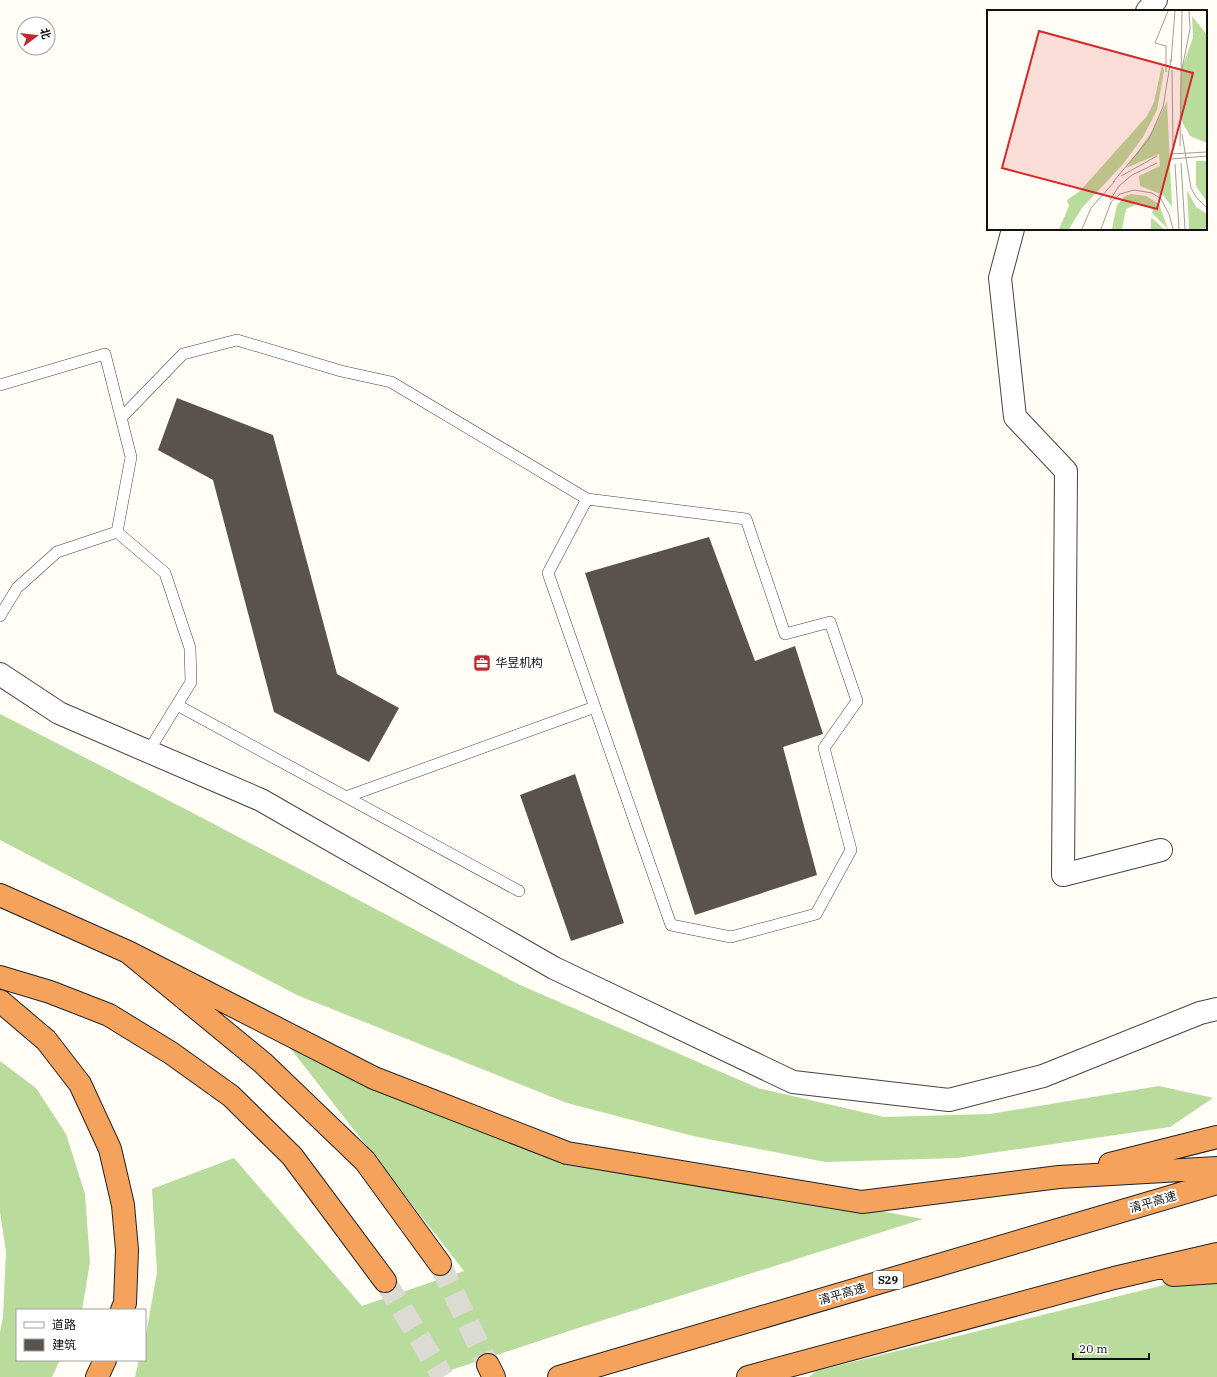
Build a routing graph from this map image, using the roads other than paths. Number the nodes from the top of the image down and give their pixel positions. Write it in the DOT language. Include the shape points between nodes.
graph roads {
  1 [pos="1156,0"];
  2 [pos="1148,10"];
  3 [pos="1013,230"];
  4 [pos="0,385"];
  5 [pos="121,418"];
  6 [pos="587,499"];
  7 [pos="117,532"];
  8 [pos="0,616"];
  9 [pos="0,674"];
  10 [pos="177,705"];
  11 [pos="595,707"];
  12 [pos="148,752"];
  13 [pos="346,797"];
  14 [pos="1161,850"];
  15 [pos="519,891"];
  16 [pos="0,895"];
  17 [pos="128,952"];
  18 [pos="0,977"];
  19 [pos="0,1001"];
  20 [pos="1217,1009"];
  21 [pos="1217,1137"];
  22 [pos="1217,1168"];
  23 [pos="1059,1178"];
  24 [pos="1217,1183"];
  25 [pos="1217,1254"];
  26 [pos="440,1264"];
  27 [pos="1217,1272"];
  28 [pos="1114,1278"];
  29 [pos="385,1281"];
  30 [pos="122,1309"];
  31 [pos="928,1328"];
  32 [pos="105,1361"];
  33 [pos="97,1377"];
  34 [pos="559,1377"];
  35 [pos="748,1377"];
  36 [pos="800,1377"];
  1 -- 2 [label="street"];
  3 -- 14 [label="street" via="1000,278 1016,417 1066,471 1064,875"];
  4 -- 5 [label="lane" via="105,354"];
  5 -- 6 [label="lane" via="183,354 237,340 341,371 391,382"];
  5 -- 7 [label="lane" via="131,457"];
  6 -- 11 [label="lane" via="548,573"];
  6 -- 11 [label="lane" via="746,519 785,634 830,622 857,701 824,748 851,850 816,914 731,937 671,925"];
  7 -- 8 [label="lane" via="57,552 16,588"];
  7 -- 10 [label="lane" via="165,573 190,648 191,682"];
  9 -- 12 [label="street" via="59,713"];
  10 -- 12 [label="lane"];
  10 -- 13 [label="lane"];
  11 -- 13 [label="lane"];
  12 -- 20 [label="street" via="261,800 554,968 793,1082 949,1100 1043,1076 1200,1013"];
  13 -- 15 [label="lane"];
  16 -- 17 [label="highway"];
  17 -- 23 [label="highway" via="374,1078 567,1153 862,1202"];
  17 -- 26 [label="highway" via="263,1063 365,1161"];
  18 -- 29 [label="highway" via="50,992 109,1015 171,1053 231,1096 292,1156"];
  19 -- 30 [label="highway" via="46,1040 80,1084 110,1149 123,1205 127,1250"];
  21 -- 23 [label="highway"];
  22 -- 23 [label="highway"];
  24 -- 34 [label="highway, 清平高速 / S29"];
  25 -- 28 [label="highway"];
  27 -- 28 [label="highway"];
  28 -- 31 [label="highway"];
  31 -- 35 [label="highway"];
  31 -- 36 [label="highway"];
  32 -- 33 [label="highway"];
}
